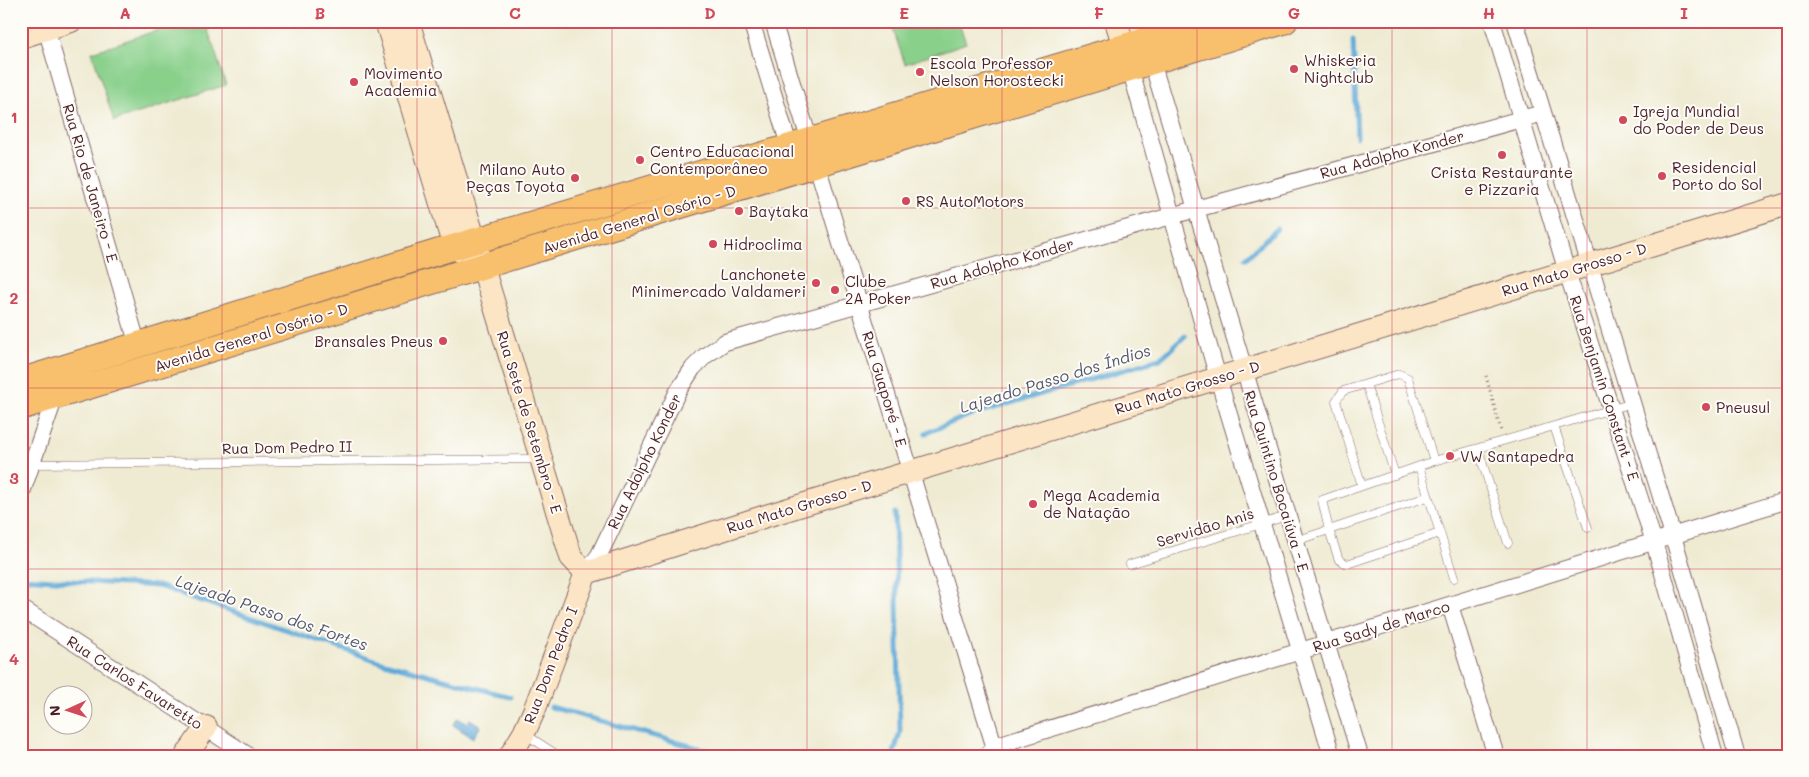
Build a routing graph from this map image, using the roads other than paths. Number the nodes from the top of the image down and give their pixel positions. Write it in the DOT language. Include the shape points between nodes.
graph roads {
  1 [pos="71,21"];
  2 [pos="386,21"];
  3 [pos="408,21"];
  4 [pos="751,21"];
  5 [pos="773,21"];
  6 [pos="1116,21"];
  7 [pos="1210,21"];
  8 [pos="1285,21"];
  9 [pos="1492,21"];
  10 [pos="1515,21"];
  11 [pos="45,25"];
  12 [pos="21,37"];
  13 [pos="1139,48"];
  14 [pos="1543,112"];
  15 [pos="1522,118"];
  16 [pos="803,156"];
  17 [pos="1788,204"];
  18 [pos="1196,208"];
  19 [pos="1172,215"];
  20 [pos="465,244"];
  21 [pos="1590,265"];
  22 [pos="483,267"];
  23 [pos="1568,272"];
  24 [pos="859,304"];
  25 [pos="138,346"];
  26 [pos="60,369"];
  27 [pos="1244,370"];
  28 [pos="1218,378"];
  29 [pos="21,381"];
  30 [pos="1366,384"];
  31 [pos="56,396"];
  32 [pos="1633,403"];
  33 [pos="21,407"];
  34 [pos="1612,410"];
  35 [pos="1554,426"];
  36 [pos="1478,449"];
  37 [pos="542,459"];
  38 [pos="1434,461"];
  39 [pos="32,464"];
  40 [pos="1419,466"];
  41 [pos="910,472"];
  42 [pos="1395,475"];
  43 [pos="1362,486"];
  44 [pos="21,495"];
  45 [pos="1427,497"];
  46 [pos="1788,500"];
  47 [pos="1288,516"];
  48 [pos="1262,524"];
  49 [pos="1588,528"];
  50 [pos="1329,530"];
  51 [pos="1440,533"];
  52 [pos="1673,536"];
  53 [pos="1295,542"];
  54 [pos="1654,542"];
  55 [pos="1508,543"];
  56 [pos="1130,564"];
  57 [pos="586,573"];
  58 [pos="1454,578"];
  59 [pos="1450,605"];
  60 [pos="21,608"];
  61 [pos="1697,617"];
  62 [pos="1677,622"];
  63 [pos="1326,643"];
  64 [pos="1300,651"];
  65 [pos="206,727"];
  66 [pos="524,733"];
  67 [pos="996,751"];
  68 [pos="186,756"];
  69 [pos="249,756"];
  70 [pos="510,756"];
  71 [pos="559,756"];
  72 [pos="976,756"];
  73 [pos="1332,756"];
  74 [pos="1360,756"];
  75 [pos="1496,756"];
  76 [pos="1715,756"];
  77 [pos="1737,756"];
  1 -- 11 [label="street"];
  2 -- 20 [label="street, Rua Sete de Setembro - E"];
  3 -- 20 [label="street, Rua Sete de Setembro - E"];
  4 -- 16 [label="street, Rua Guaporé - E"];
  5 -- 16 [label="street, Rua Guaporé - E"];
  6 -- 13 [label="street, Rua Quintino Bocaiúva - E"];
  7 -- 13 [label="main road, Avenida General Osório - D"];
  8 -- 13 [label="main road, Avenida General Osório - D"];
  9 -- 15 [label="street, Rua Benjamin Constant - E"];
  10 -- 14 [label="street, Rua Benjamin Constant - E"];
  11 -- 12 [label="street"];
  11 -- 25 [label="street, Rua Rio de Janeiro - E"];
  13 -- 16 [label="main road, Avenida General Osório - D"];
  13 -- 18 [label="street, Rua Quintino Bocaiúva - E"];
  13 -- 19 [label="street, Rua Quintino Bocaiúva - E"];
  14 -- 15 [label="street, Rua Adolpho Konder"];
  14 -- 21 [label="street, Rua Benjamin Constant - E"];
  15 -- 18 [label="street, Rua Adolpho Konder"];
  15 -- 23 [label="street, Rua Benjamin Constant - E"];
  16 -- 20 [label="main road, Avenida General Osório - D"];
  16 -- 22 [label="main road, Avenida General Osório - D"];
  16 -- 24 [label="street, Rua Guaporé - E"];
  17 -- 21 [label="street, Rua Mato Grosso - D"];
  18 -- 19 [label="street, Rua Adolpho Konder"];
  18 -- 27 [label="street, Rua Quintino Bocaiúva - E"];
  19 -- 24 [label="street, Rua Adolpho Konder"];
  19 -- 28 [label="street, Rua Quintino Bocaiúva - E"];
  20 -- 22 [label="street, Rua Sete de Setembro - E"];
  20 -- 25 [label="main road, Avenida General Osório - D"];
  21 -- 23 [label="street, Rua Mato Grosso - D"];
  21 -- 32 [label="street, Rua Benjamin Constant - E"];
  22 -- 31 [label="main road, Avenida General Osório - D"];
  22 -- 37 [label="street, Rua Sete de Setembro - E"];
  23 -- 27 [label="street, Rua Mato Grosso - D"];
  23 -- 34 [label="street, Rua Benjamin Constant - E"];
  24 -- 41 [label="street, Rua Guaporé - E"];
  24 -- 57 [label="street, Rua Adolpho Konder" via="725,342 705,356 678,391 599,555"];
  25 -- 26 [label="main road, Avenida General Osório - D"];
  26 -- 29 [label="main road, Avenida General Osório - D"];
  26 -- 31 [label="street"];
  27 -- 28 [label="street, Rua Mato Grosso - D"];
  27 -- 47 [label="street, Rua Quintino Bocaiúva - E"];
  28 -- 41 [label="street, Rua Mato Grosso - D"];
  28 -- 48 [label="street, Rua Quintino Bocaiúva - E"];
  30 -- 38 [label="lane" via="1399,374 1408,378"];
  30 -- 42 [label="lane"];
  30 -- 43 [label="lane" via="1343,391 1336,401"];
  31 -- 33 [label="main road, Avenida General Osório - D"];
  31 -- 39 [label="street"];
  32 -- 34 [label="lane"];
  32 -- 52 [label="street, Rua Benjamin Constant - E"];
  34 -- 35 [label="lane"];
  34 -- 54 [label="street, Rua Benjamin Constant - E"];
  35 -- 36 [label="lane"];
  35 -- 49 [label="lane"];
  36 -- 38 [label="lane"];
  36 -- 55 [label="lane"];
  37 -- 39 [label="lane, Rua Dom Pedro II"];
  37 -- 57 [label="street, Rua Sete de Setembro - E" via="571,557"];
  38 -- 40 [label="lane"];
  39 -- 44 [label="street"];
  40 -- 42 [label="lane"];
  40 -- 45 [label="lane"];
  41 -- 57 [label="street, Rua Mato Grosso - D"];
  41 -- 67 [label="street, Rua Guaporé - E"];
  42 -- 43 [label="lane"];
  43 -- 50 [label="lane" via="1322,500"];
  45 -- 50 [label="lane"];
  45 -- 51 [label="lane"];
  46 -- 52 [label="street, Rua Sady de Marco"];
  47 -- 48 [label="lane, Servidão Anis"];
  47 -- 53 [label="street, Rua Quintino Bocaiúva - E"];
  48 -- 56 [label="lane, Servidão Anis"];
  48 -- 64 [label="street, Rua Quintino Bocaiúva - E"];
  50 -- 51 [label="lane" via="1339,560 1347,564"];
  50 -- 53 [label="lane"];
  51 -- 58 [label="lane"];
  52 -- 54 [label="street, Rua Sady de Marco"];
  52 -- 61 [label="street, Rua Benjamin Constant - E"];
  53 -- 63 [label="street, Rua Quintino Bocaiúva - E"];
  54 -- 59 [label="street, Rua Sady de Marco"];
  54 -- 62 [label="street, Rua Benjamin Constant - E"];
  57 -- 66 [label="street, Rua Dom Pedro I"];
  59 -- 63 [label="street, Rua Sady de Marco"];
  59 -- 75 [label="street"];
  60 -- 65 [label="street, Rua Carlos Favaretto"];
  61 -- 62 [label="street"];
  61 -- 77 [label="street, Rua Benjamin Constant - E"];
  62 -- 76 [label="street, Rua Benjamin Constant - E"];
  63 -- 64 [label="street, Rua Sady de Marco"];
  63 -- 74 [label="street, Rua Quintino Bocaiúva - E"];
  64 -- 67 [label="street, Rua Sady de Marco"];
  64 -- 73 [label="street, Rua Quintino Bocaiúva - E"];
  65 -- 68 [label="street"];
  65 -- 69 [label="street, Rua Carlos Favaretto"];
  66 -- 70 [label="street, Rua Dom Pedro I"];
  66 -- 71 [label="lane"];
  67 -- 72 [label="lane, Rua Sady de Marco"];
}
